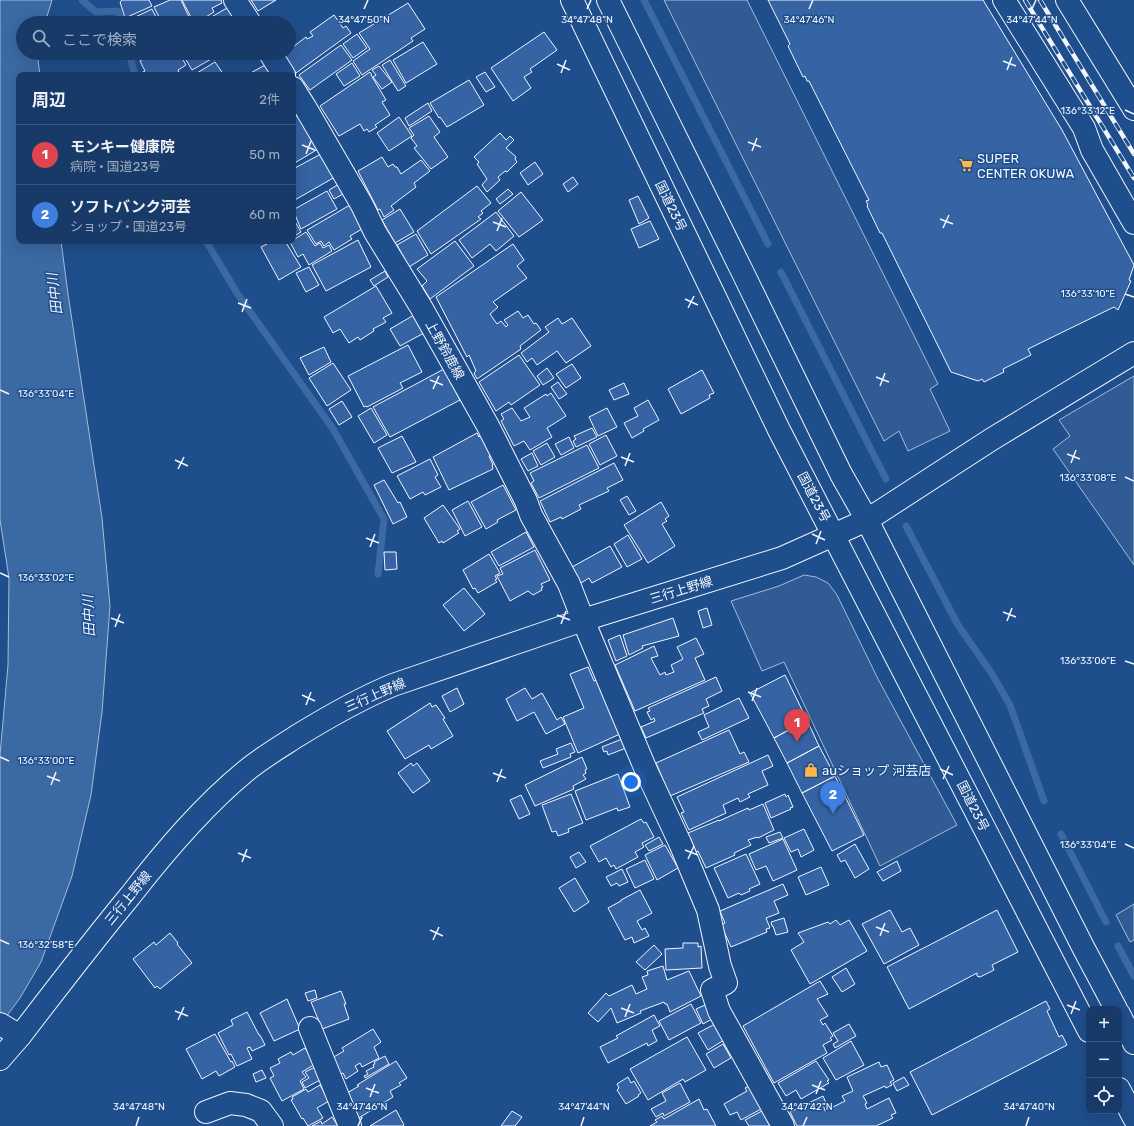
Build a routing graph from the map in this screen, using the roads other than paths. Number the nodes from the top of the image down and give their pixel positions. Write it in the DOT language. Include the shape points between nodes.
graph roads {
  1 [pos="235,0"];
  2 [pos="572,0"];
  3 [pos="608,0"];
  4 [pos="1004,0"];
  5 [pos="1072,2"];
  6 [pos="245,16"];
  7 [pos="274,60"];
  8 [pos="282,72"];
  9 [pos="296,93"];
  10 [pos="1134,109"];
  11 [pos="1134,223"];
  12 [pos="1134,353"];
  13 [pos="867,520"];
  14 [pos="834,536"];
  15 [pos="583,620"];
  16 [pos="1114,1006"];
  17 [pos="1122,1020"];
  18 [pos="1086,1025"];
  19 [pos="310,1028"];
  20 [pos="8,1029"];
  21 [pos="1134,1043"];
  22 [pos="0,1059"];
  23 [pos="1122,1095"];
  24 [pos="206,1112"];
  25 [pos="1134,1118"];
  26 [pos="272,1126"];
  27 [pos="350,1126"];
  28 [pos="783,1126"];
  1 -- 6 [label="main road"];
  2 -- 14 [label="main road, 国道23号" via="779,430"];
  3 -- 13 [label="main road" via="841,474"];
  4 -- 11 [label="main road" via="1084,128 1092,150"];
  5 -- 10 [label="main road"];
  7 -- 8 [label="main road"];
  9 -- 15 [label="main road, 上野鈴鹿線" via="488,426 568,584"];
  12 -- 13 [label="main road, 三行上野線" via="992,439"];
  13 -- 14 [label="main road, 三行上野線"];
  13 -- 16 [label="main road"];
  14 -- 15 [label="main road, 三行上野線" via="782,558"];
  14 -- 18 [label="main road, 国道23号"];
  15 -- 20 [label="main road, 三行上野線" via="379,691 318,722 268,754 207,808 162,856 90,944"];
  15 -- 28 [label="main road, 上野鈴鹿線" via="708,910 726,983 712,990 719,1011"];
  17 -- 21 [label="main road"];
  19 -- 27 [label="main road"];
  20 -- 22 [label="main road, 三行上野線"];
  23 -- 25 [label="main road"];
  24 -- 26 [label="main road" via="230,1104 246,1105 261,1112"];
}
